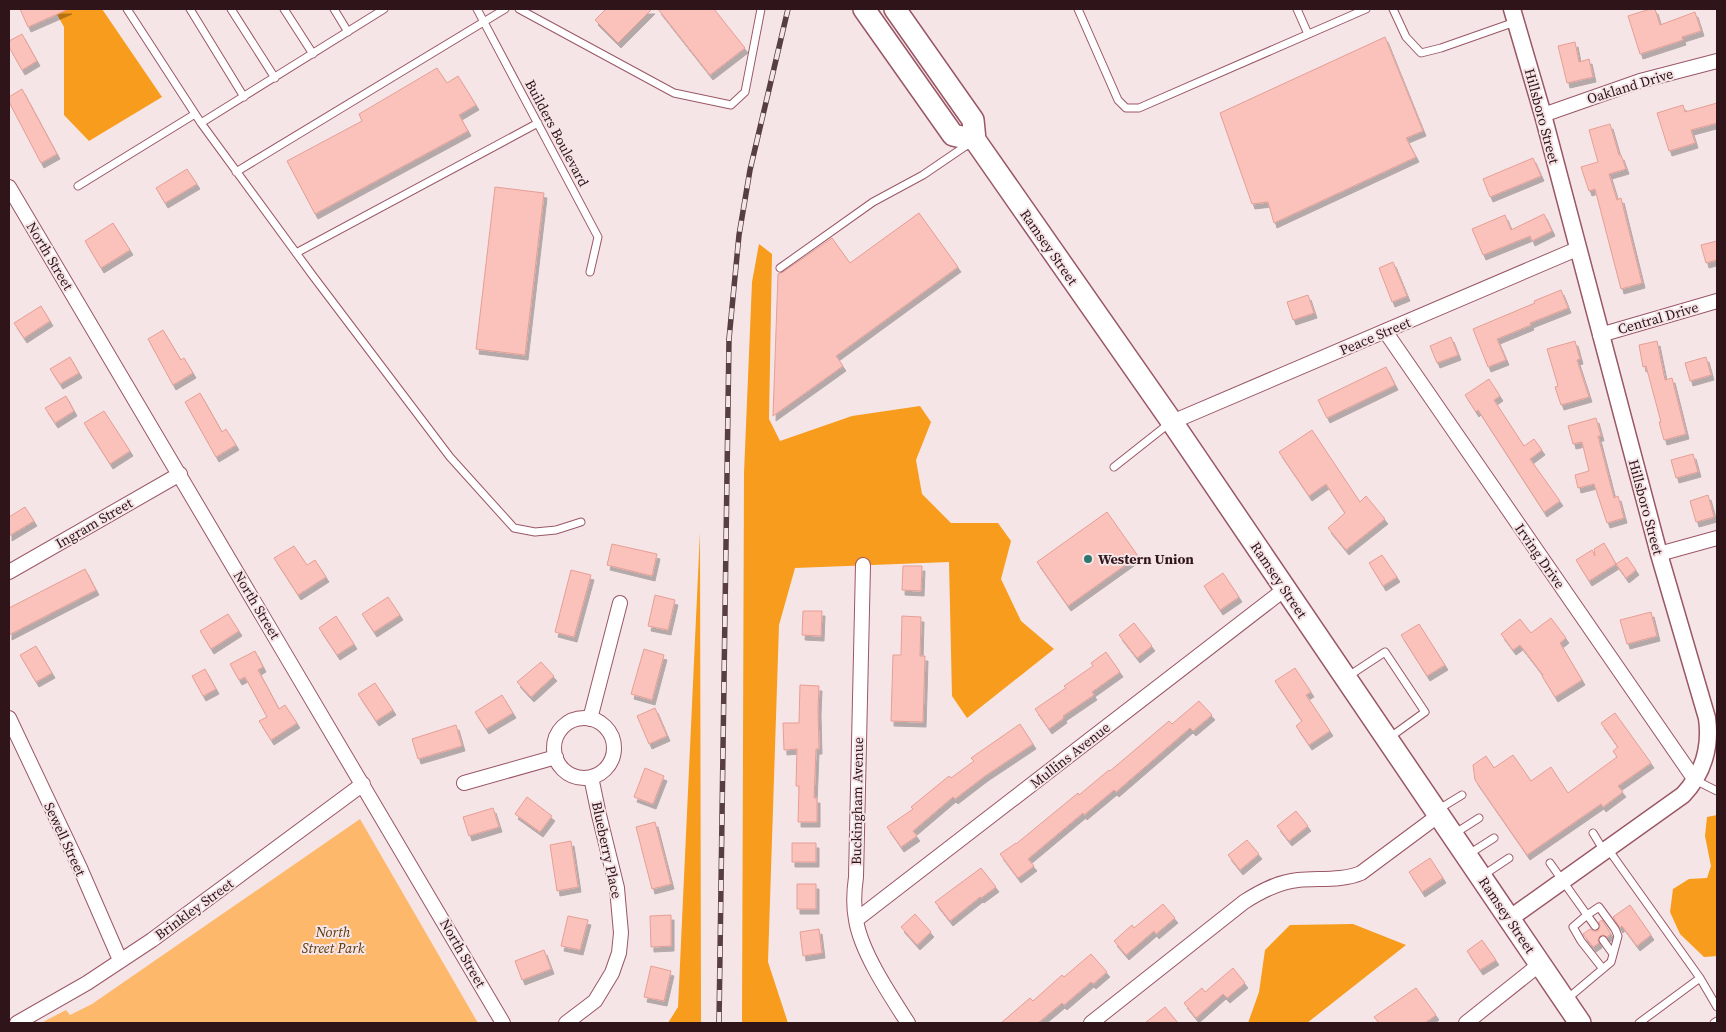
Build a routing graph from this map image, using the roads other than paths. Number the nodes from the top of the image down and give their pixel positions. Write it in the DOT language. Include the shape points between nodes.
graph roads {
  1 [pos="127,9"];
  2 [pos="190,9"];
  3 [pos="231,9"];
  4 [pos="284,9"];
  5 [pos="334,9"];
  6 [pos="384,9"];
  7 [pos="477,9"];
  8 [pos="505,9"];
  9 [pos="519,9"];
  10 [pos="761,9"];
  11 [pos="864,9"];
  12 [pos="1078,9"];
  13 [pos="1297,9"];
  14 [pos="1366,9"];
  15 [pos="1393,9"];
  16 [pos="899,10"];
  17 [pos="1514,15"];
  18 [pos="484,22"];
  19 [pos="348,32"];
  20 [pos="1308,34"];
  21 [pos="313,54"];
  22 [pos="1717,61"];
  23 [pos="275,78"];
  24 [pos="244,97"];
  25 [pos="195,114"];
  26 [pos="1543,114"];
  27 [pos="200,124"];
  28 [pos="538,124"];
  29 [pos="975,140"];
  30 [pos="236,172"];
  31 [pos="78,186"];
  32 [pos="9,187"];
  33 [pos="1577,249"];
  34 [pos="296,252"];
  35 [pos="780,268"];
  36 [pos="590,272"];
  37 [pos="1717,301"];
  38 [pos="1385,332"];
  39 [pos="1600,335"];
  40 [pos="1172,422"];
  41 [pos="1114,467"];
  42 [pos="180,474"];
  43 [pos="581,522"];
  44 [pos="1717,538"];
  45 [pos="1659,554"];
  46 [pos="863,565"];
  47 [pos="9,572"];
  48 [pos="1285,590"];
  49 [pos="620,603"];
  50 [pos="1345,678"];
  51 [pos="590,719"];
  52 [pos="10,726"];
  53 [pos="1387,739"];
  54 [pos="556,757"];
  55 [pos="591,777"];
  56 [pos="1695,780"];
  57 [pos="464,783"];
  58 [pos="363,784"];
  59 [pos="1717,791"];
  60 [pos="1462,795"];
  61 [pos="1437,813"];
  62 [pos="1479,818"];
  63 [pos="1593,833"];
  64 [pos="1452,836"];
  65 [pos="1494,838"];
  66 [pos="1606,850"];
  67 [pos="1466,856"];
  68 [pos="1509,858"];
  69 [pos="1550,863"];
  70 [pos="1481,877"];
  71 [pos="1562,881"];
  72 [pos="1587,915"];
  73 [pos="1509,919"];
  74 [pos="856,920"];
  75 [pos="1595,926"];
  76 [pos="1603,940"];
  77 [pos="1613,954"];
  78 [pos="120,960"];
  79 [pos="1540,964"];
  80 [pos="1603,969"];
  81 [pos="1700,978"];
  82 [pos="1565,1001"];
  83 [pos="1717,1007"];
  84 [pos="1717,1021"];
  85 [pos="17,1023"];
  86 [pos="503,1023"];
  87 [pos="566,1023"];
  88 [pos="908,1023"];
  89 [pos="1090,1023"];
  90 [pos="1466,1023"];
  91 [pos="1580,1023"];
  92 [pos="1639,1023"];
  93 [pos="1714,1023"];
  1 -- 25 [label="lane"];
  2 -- 24 [label="lane"];
  3 -- 23 [label="lane"];
  4 -- 21 [label="lane"];
  5 -- 19 [label="lane"];
  6 -- 19 [label="lane"];
  7 -- 18 [label="lane, Builders Boulevard"];
  8 -- 18 [label="lane"];
  9 -- 10 [label="lane" via="674,92 731,105 745,92"];
  11 -- 29 [label="main road" via="953,135"];
  12 -- 20 [label="lane" via="1118,100 1126,108 1139,108"];
  13 -- 20 [label="lane"];
  14 -- 20 [label="lane"];
  15 -- 17 [label="lane" via="1406,37 1420,53 1441,48"];
  16 -- 29 [label="main road, Ramsey Street" via="973,120"];
  17 -- 26 [label="street, Hillsboro Street"];
  18 -- 28 [label="lane, Builders Boulevard"];
  18 -- 30 [label="lane"];
  19 -- 21 [label="lane"];
  21 -- 23 [label="lane"];
  22 -- 26 [label="street, Oakland Drive" via="1640,81"];
  23 -- 24 [label="lane"];
  24 -- 27 [label="lane"];
  25 -- 27 [label="lane"];
  25 -- 31 [label="lane"];
  26 -- 33 [label="street, Hillsboro Street"];
  27 -- 30 [label="lane"];
  28 -- 34 [label="lane"];
  28 -- 36 [label="lane, Builders Boulevard" via="598,237"];
  29 -- 35 [label="lane" via="923,175 874,202"];
  29 -- 40 [label="main road, Ramsey Street"];
  30 -- 34 [label="lane"];
  32 -- 42 [label="street, North Street"];
  33 -- 38 [label="street, Peace Street"];
  33 -- 39 [label="street, Hillsboro Street"];
  34 -- 43 [label="lane" via="450,457 514,528 534,532 556,530"];
  37 -- 39 [label="street, Central Drive"];
  38 -- 40 [label="street, Peace Street"];
  38 -- 56 [label="street, Irving Drive"];
  39 -- 45 [label="street, Hillsboro Street"];
  40 -- 41 [label="lane"];
  40 -- 48 [label="main road, Ramsey Street"];
  42 -- 47 [label="street, Ingram Street"];
  42 -- 58 [label="street, North Street"];
  44 -- 45 [label="street"];
  45 -- 56 [label="street, Hillsboro Street" via="1707,718 1708,747"];
  46 -- 74 [label="street, Buckingham Avenue"];
  48 -- 50 [label="main road, Ramsey Street"];
  48 -- 74 [label="street, Mullins Avenue"];
  49 -- 51 [label="street"];
  50 -- 53 [label="main road, Ramsey Street"];
  50 -- 53 [label="lane" via="1385,652 1425,712"];
  51 -- 54 [label="street" via="580,719 563,727 554,744"];
  51 -- 55 [label="street" via="610,734 614,752 606,768"];
  52 -- 78 [label="street, Sewell Street"];
  53 -- 61 [label="main road, Ramsey Street"];
  54 -- 55 [label="street" via="564,771 572,776"];
  54 -- 57 [label="street"];
  55 -- 87 [label="street, Blueberry Place" via="617,888 621,933 619,953 612,973 596,1000"];
  56 -- 59 [label="lane"];
  56 -- 66 [label="street, Hillsboro Street" via="1683,795"];
  58 -- 78 [label="street, Brinkley Street" via="198,908"];
  58 -- 86 [label="street, North Street"];
  60 -- 61 [label="lane"];
  61 -- 64 [label="main road, Ramsey Street"];
  61 -- 89 [label="street" via="1361,873 1352,877 1297,880 1260,892"];
  62 -- 64 [label="lane"];
  63 -- 66 [label="lane"];
  64 -- 67 [label="main road, Ramsey Street"];
  65 -- 67 [label="lane"];
  66 -- 71 [label="street, Hillsboro Street"];
  66 -- 81 [label="lane"];
  67 -- 70 [label="main road, Ramsey Street"];
  68 -- 70 [label="lane"];
  69 -- 71 [label="lane"];
  70 -- 73 [label="main road, Ramsey Street"];
  71 -- 72 [label="lane"];
  71 -- 73 [label="street, Hillsboro Street"];
  72 -- 75 [label="lane"];
  72 -- 77 [label="lane" via="1599,908 1616,929 1618,936"];
  72 -- 80 [label="lane" via="1573,927"];
  73 -- 79 [label="main road, Ramsey Street"];
  74 -- 88 [label="street, Buckingham Avenue" via="860,938 873,964"];
  76 -- 77 [label="lane"];
  77 -- 80 [label="lane" via="1611,962"];
  78 -- 85 [label="street, Brinkley Street"];
  79 -- 82 [label="main road, Ramsey Street"];
  79 -- 90 [label="street"];
  80 -- 82 [label="lane"];
  81 -- 83 [label="lane"];
  81 -- 92 [label="lane"];
  82 -- 91 [label="main road, Ramsey Street"];
  84 -- 93 [label="lane"];
}
